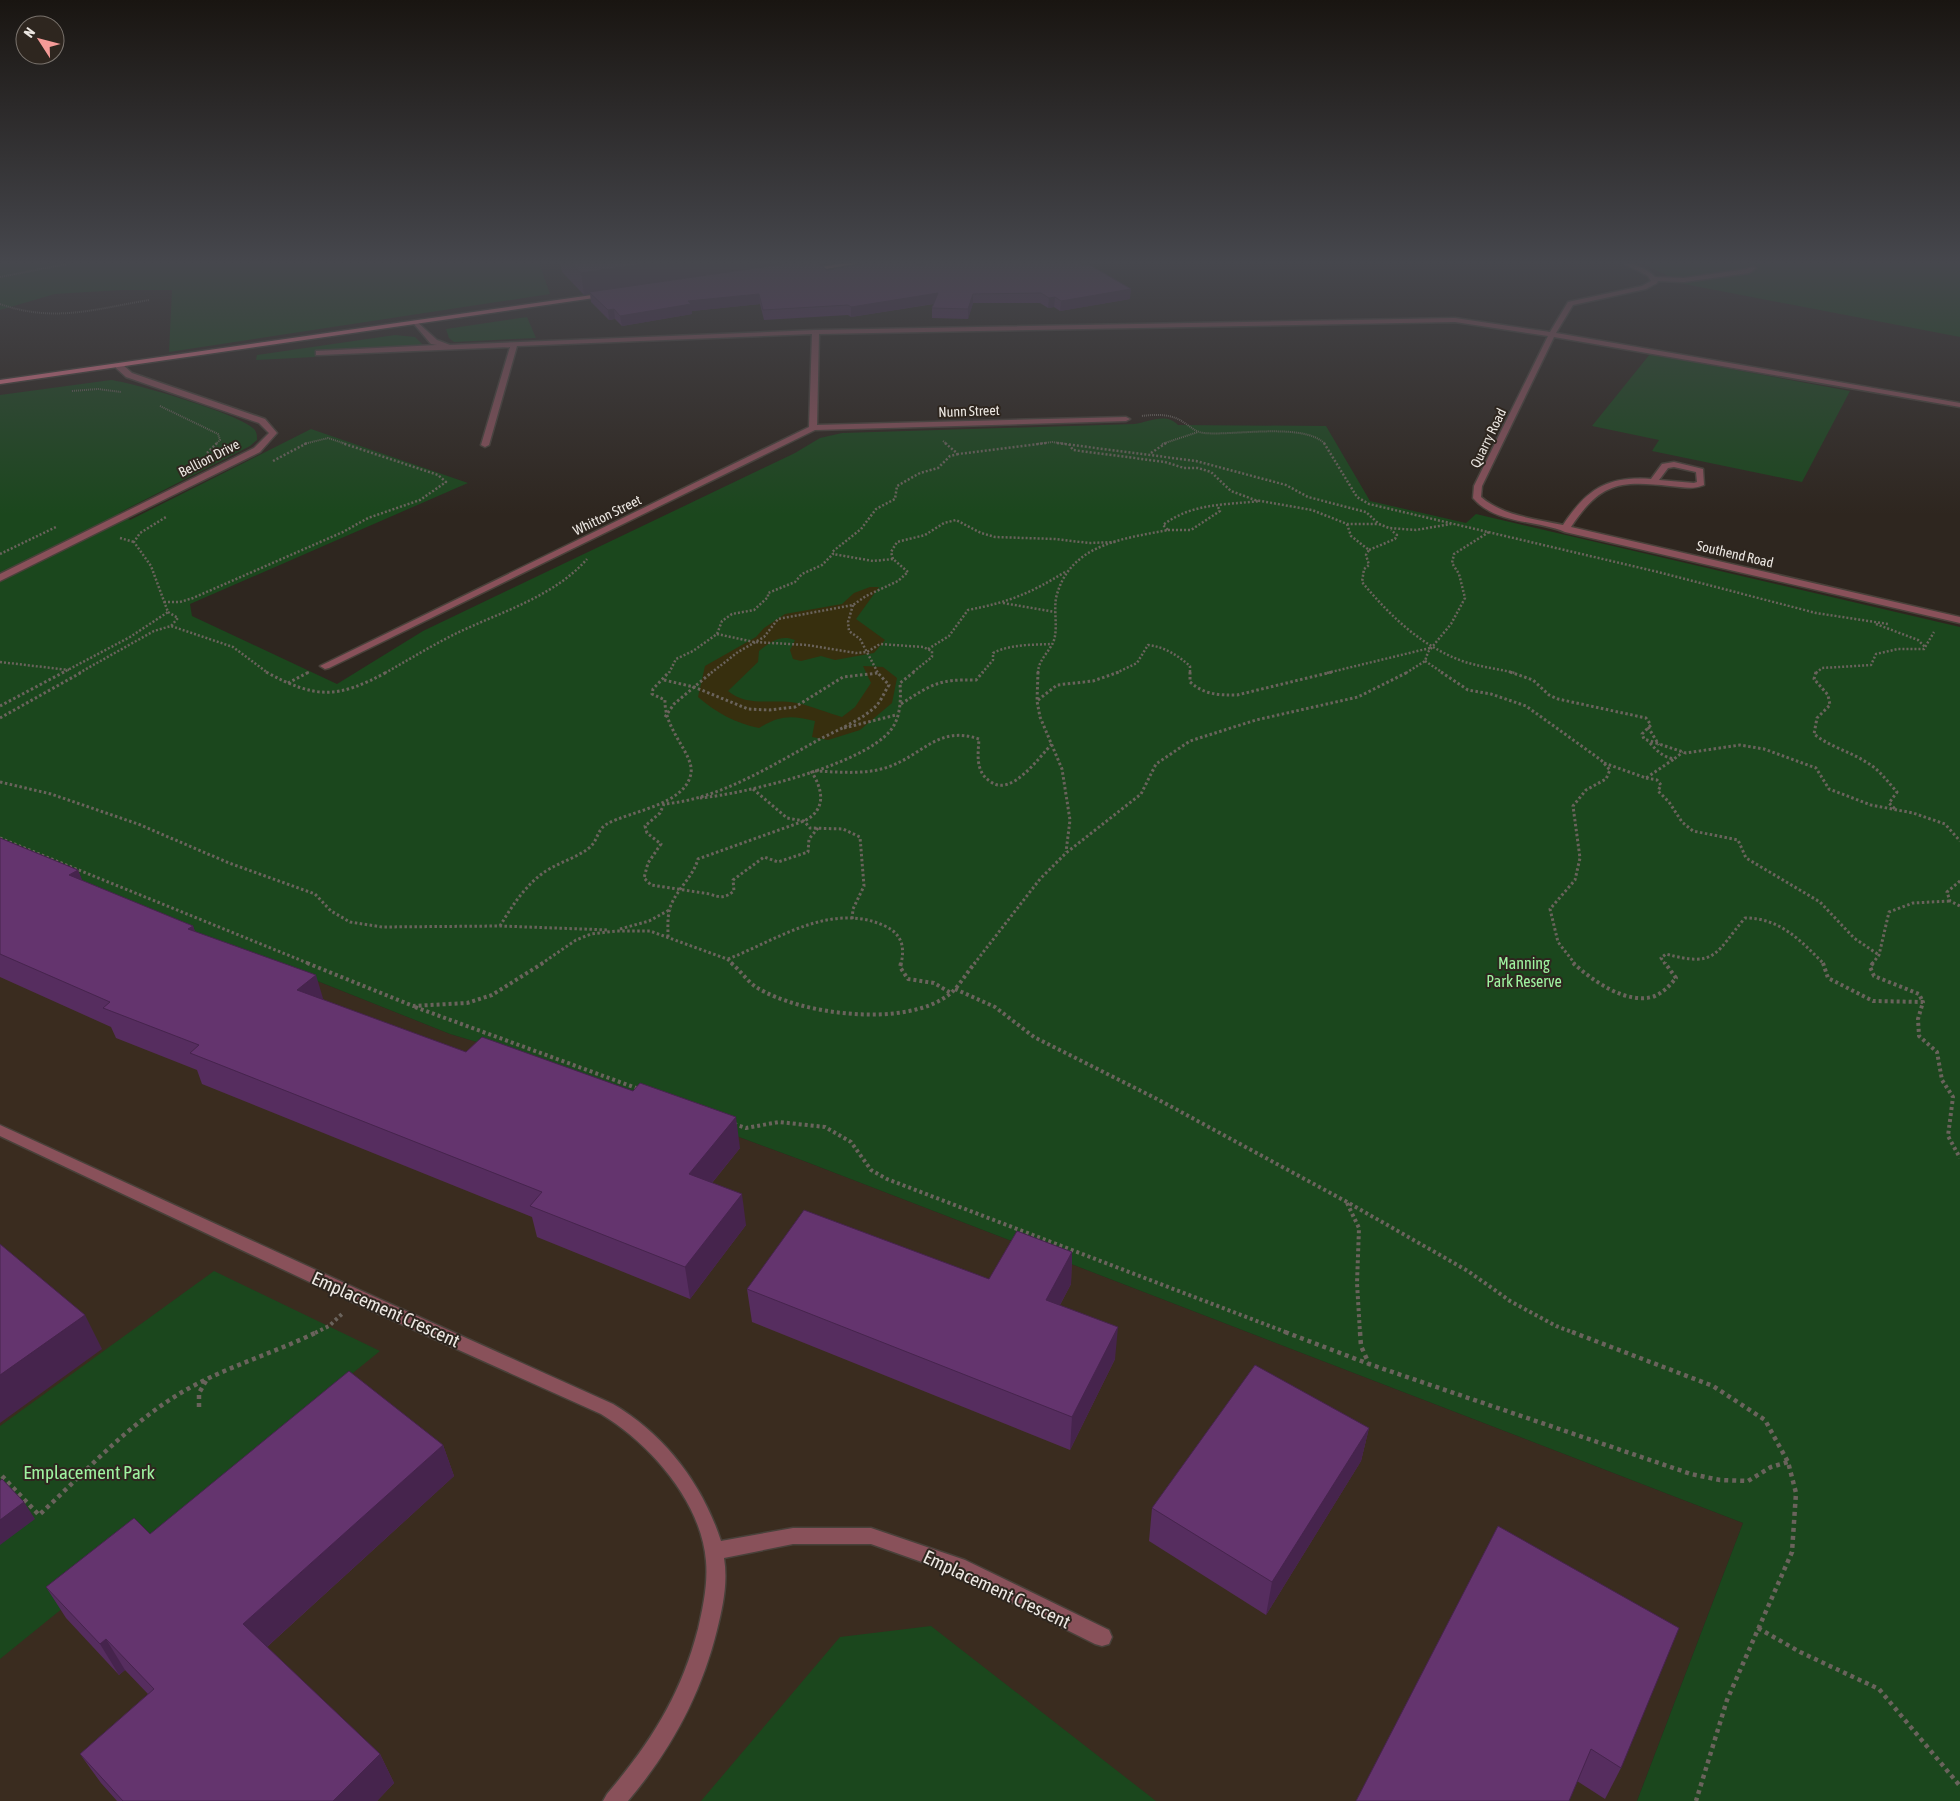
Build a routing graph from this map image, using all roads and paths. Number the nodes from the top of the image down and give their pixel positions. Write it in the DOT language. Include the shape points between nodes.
graph roads {
  1 [pos="250,347"];
  2 [pos="449,347"];
  3 [pos="513,347"];
  4 [pos="816,347"];
  5 [pos="1546,347"];
  6 [pos="1627,347"];
  7 [pos="319,353"];
  8 [pos="119,366"];
  9 [pos="0,382"];
  10 [pos="81,390"];
  11 [pos="126,393"];
  12 [pos="1960,405"];
  13 [pos="158,406"];
  14 [pos="1126,419"];
  15 [pos="813,428"];
  16 [pos="1198,432"];
  17 [pos="941,439"];
  18 [pos="1070,444"];
  19 [pos="485,446"];
  20 [pos="1090,447"];
  21 [pos="1098,452"];
  22 [pos="207,453"];
  23 [pos="958,454"];
  24 [pos="1151,454"];
  25 [pos="272,461"];
  26 [pos="1654,481"];
  27 [pos="1260,501"];
  28 [pos="1217,505"];
  29 [pos="174,513"];
  30 [pos="1504,514"];
  31 [pos="1347,524"];
  32 [pos="1378,524"];
  33 [pos="1451,524"];
  34 [pos="58,526"];
  35 [pos="1565,529"];
  36 [pos="1168,530"];
  37 [pos="1391,530"];
  38 [pos="1489,532"];
  39 [pos="1122,541"];
  40 [pos="1368,550"];
  41 [pos="0,554"];
  42 [pos="833,554"];
  43 [pos="893,559"];
  44 [pos="1066,571"];
  45 [pos="0,578"];
  46 [pos="164,602"];
  47 [pos="1002,603"];
  48 [pos="853,605"];
  49 [pos="168,612"];
  50 [pos="1055,612"];
  51 [pos="1960,620"];
  52 [pos="1871,622"];
  53 [pos="1896,625"];
  54 [pos="171,626"];
  55 [pos="1927,630"];
  56 [pos="1934,631"];
  57 [pos="1943,633"];
  58 [pos="717,634"];
  59 [pos="754,642"];
  60 [pos="1051,644"];
  61 [pos="1925,647"];
  62 [pos="1431,648"];
  63 [pos="928,649"];
  64 [pos="867,652"];
  65 [pos="1425,661"];
  66 [pos="0,662"];
  67 [pos="325,666"];
  68 [pos="70,670"];
  69 [pos="878,673"];
  70 [pos="664,679"];
  71 [pos="694,687"];
  72 [pos="1037,701"];
  73 [pos="901,705"];
  74 [pos="0,706"];
  75 [pos="897,715"];
  76 [pos="665,717"];
  77 [pos="1648,727"];
  78 [pos="836,730"];
  79 [pos="1650,742"];
  80 [pos="1052,744"];
  81 [pos="1659,745"];
  82 [pos="1683,752"];
  83 [pos="1674,759"];
  84 [pos="1603,762"];
  85 [pos="811,771"];
  86 [pos="1646,778"];
  87 [pos="0,782"];
  88 [pos="752,789"];
  89 [pos="696,798"];
  90 [pos="664,804"];
  91 [pos="1896,810"];
  92 [pos="804,821"];
  93 [pos="818,828"];
  94 [pos="0,838"];
  95 [pos="1960,841"];
  96 [pos="1066,852"];
  97 [pos="1960,880"];
  98 [pos="681,891"];
  99 [pos="1950,901"];
  100 [pos="1960,906"];
  101 [pos="671,909"];
  102 [pos="852,920"];
  103 [pos="500,926"];
  104 [pos="616,930"];
  105 [pos="668,937"];
  106 [pos="1879,955"];
  107 [pos="727,959"];
  108 [pos="955,988"];
  109 [pos="951,993"];
  110 [pos="1923,1002"];
  111 [pos="413,1006"];
  112 [pos="646,1091"];
  113 [pos="728,1121"];
  114 [pos="0,1130"];
  115 [pos="1960,1158"];
  116 [pos="1347,1202"];
  117 [pos="358,1297"];
  118 [pos="1369,1364"];
  119 [pos="207,1378"];
  120 [pos="199,1407"];
  121 [pos="1788,1462"];
  122 [pos="2,1476"];
  123 [pos="714,1551"];
  124 [pos="1758,1628"];
  125 [pos="1102,1638"];
  126 [pos="1960,1786"];
  127 [pos="614,1801"];
  128 [pos="1696,1801"];
  1 -- 8 [label="main road"];
  2 -- 7 [label="street"];
  3 -- 19 [label="street"];
  4 -- 15 [label="street"];
  5 -- 30 [label="street, Quarry Road" via="1478,486 1477,498 1487,507"];
  6 -- 12 [label="street"];
  8 -- 9 [label="main road"];
  8 -- 45 [label="street, Bellion Drive" via="129,375 262,422 273,434 257,450"];
  10 -- 11 [label="path"];
  13 -- 22 [label="path" via="218,434 220,440"];
  14 -- 15 [label="street, Nunn Street"];
  14 -- 16 [label="path" via="1170,416"];
  15 -- 67 [label="street, Whitton Street"];
  16 -- 24 [label="path" via="1162,444"];
  16 -- 33 [label="path" via="1295,432 1320,437 1357,497 1370,504"];
  17 -- 23 [label="path"];
  18 -- 20 [label="path"];
  18 -- 21 [label="path" via="1077,452"];
  18 -- 23 [label="path" via="1042,442"];
  20 -- 21 [label="path"];
  20 -- 24 [label="path"];
  21 -- 27 [label="path" via="1198,468 1211,472 1232,491"];
  23 -- 42 [label="path" via="950,456 938,468 920,473 897,486 895,499 876,508 861,528"];
  24 -- 32 [label="path" via="1196,461 1286,485 1308,496 1366,512"];
  25 -- 46 [label="path" via="308,442 328,438 438,475 446,482 422,498 367,518 193,598"];
  26 -- 26 [label="street" via="1696,486 1701,483 1701,476 1700,471 1674,464 1665,466"];
  26 -- 35 [label="street" via="1633,480 1602,488 1588,498"];
  27 -- 28 [label="path"];
  27 -- 31 [label="path" via="1312,510"];
  28 -- 36 [label="path" via="1220,511 1191,530"];
  28 -- 36 [label="path" via="1193,507 1172,516 1163,525"];
  29 -- 46 [label="path" via="140,533 134,542 146,554 160,583"];
  30 -- 35 [label="street, Southend Road"];
  31 -- 32 [label="path"];
  31 -- 40 [label="path" via="1351,536"];
  32 -- 37 [label="path"];
  33 -- 37 [label="path"];
  33 -- 38 [label="path"];
  34 -- 41 [label="path"];
  35 -- 51 [label="street, Southend Road"];
  36 -- 39 [label="path"];
  37 -- 40 [label="path" via="1397,535 1395,539"];
  38 -- 52 [label="path" via="1816,613"];
  38 -- 62 [label="path" via="1454,554 1452,563 1459,574 1465,598 1451,624"];
  39 -- 43 [label="path" via="1089,543 995,537 956,520 944,522 925,535 897,542 891,552"];
  39 -- 44 [label="path" via="1082,555"];
  40 -- 62 [label="path" via="1369,565 1364,569 1362,582 1380,604"];
  42 -- 43 [label="path" via="873,561"];
  42 -- 58 [label="path" via="795,582 768,593 768,598 754,610 732,614 722,621"];
  43 -- 48 [label="path" via="908,572 898,581"];
  44 -- 47 [label="path" via="1032,592"];
  44 -- 50 [label="path"];
  46 -- 49 [label="path"];
  47 -- 50 [label="path"];
  47 -- 63 [label="path" via="968,610 949,636"];
  48 -- 59 [label="path" via="778,619 764,637"];
  48 -- 64 [label="path" via="849,631"];
  49 -- 54 [label="path" via="178,618"];
  49 -- 68 [label="path"];
  50 -- 60 [label="path" via="1055,638"];
  52 -- 53 [label="path"];
  52 -- 61 [label="path" via="1918,640"];
  55 -- 56 [label="path"];
  56 -- 57 [label="path"];
  56 -- 61 [label="path"];
  58 -- 59 [label="path"];
  58 -- 70 [label="path" via="676,659"];
  59 -- 64 [label="path" via="807,645 856,654"];
  59 -- 71 [label="path"];
  60 -- 72 [label="path" via="1038,664"];
  60 -- 73 [label="path" via="1005,647 993,653 993,660 976,680 949,679 932,684"];
  61 -- 91 [label="path" via="1876,654 1871,665 1867,666 1822,668 1814,679 1828,696 1830,705 1817,718 1814,734 1823,742 1864,760 1879,772 1897,792 1889,803"];
  62 -- 65 [label="path"];
  62 -- 72 [label="path" via="1238,694 1215,696 1203,693 1190,682 1190,666 1183,660 1165,648 1148,645 1137,663 1093,681 1057,685"];
  62 -- 77 [label="path" via="1467,662 1502,668 1535,680 1549,695 1566,701 1646,718 1651,725"];
  63 -- 64 [label="path" via="880,644"];
  63 -- 73 [label="path" via="932,651 932,658 900,683"];
  64 -- 69 [label="path"];
  65 -- 84 [label="path" via="1468,690 1526,706"];
  65 -- 96 [label="path" via="1358,697 1256,720 1190,741 1156,764 1141,794"];
  66 -- 68 [label="path"];
  68 -- 74 [label="path"];
  69 -- 71 [label="path" via="843,677 796,707 769,710 748,709"];
  69 -- 78 [label="path" via="889,685 877,705"];
  70 -- 71 [label="path"];
  70 -- 76 [label="path" via="652,694 665,700"];
  71 -- 76 [label="path" via="674,704"];
  72 -- 80 [label="path"];
  73 -- 75 [label="path"];
  75 -- 78 [label="path"];
  75 -- 85 [label="path" via="890,730 875,745"];
  76 -- 90 [label="path" via="679,746 691,759 692,774 681,793"];
  77 -- 79 [label="path" via="1642,734"];
  77 -- 81 [label="path"];
  78 -- 89 [label="path" via="751,776"];
  79 -- 81 [label="path"];
  79 -- 83 [label="path" via="1656,752"];
  80 -- 85 [label="path" via="1012,783 1001,787 992,785 985,776 978,764 979,739 969,734 953,734 926,744 889,767 866,772"];
  80 -- 96 [label="path" via="1062,770 1070,820"];
  81 -- 82 [label="path"];
  82 -- 83 [label="path"];
  82 -- 91 [label="path" via="1697,753 1745,745 1764,748 1816,768 1829,788 1846,796"];
  83 -- 86 [label="path"];
  84 -- 86 [label="path"];
  84 -- 110 [label="path" via="1610,770 1606,779 1586,790 1573,806 1580,858 1575,880 1550,908 1551,923 1564,951 1589,978 1619,992 1649,997 1668,988 1676,978 1661,958 1666,954 1689,962 1700,962 1720,952 1745,918 1762,918 1800,940 1825,965 1828,978 1873,1001"];
  85 -- 88 [label="path"];
  85 -- 92 [label="path" via="820,782 822,800 816,813"];
  86 -- 106 [label="path" via="1657,780 1661,785 1658,791 1668,798 1683,823 1695,832 1738,840 1746,858 1820,902 1854,938"];
  87 -- 103 [label="path" via="51,794 138,824 237,866 315,894 332,911 350,922 382,927"];
  88 -- 89 [label="path" via="717,798"];
  88 -- 92 [label="path" via="786,818"];
  89 -- 90 [label="path"];
  90 -- 98 [label="path" via="660,813 645,826 661,844 648,864 644,878 651,885"];
  90 -- 103 [label="path" via="627,814 602,826 592,845 567,862 544,871"];
  91 -- 95 [label="path" via="1945,824"];
  92 -- 93 [label="path" via="810,828"];
  92 -- 98 [label="path" via="698,859 696,871"];
  93 -- 98 [label="path" via="810,836 806,846 808,852 778,862 764,858 754,862 733,880 734,891 728,896 719,898"];
  93 -- 102 [label="path" via="854,832 860,837 864,886"];
  94 -- 111 [label="path"];
  96 -- 108 [label="path" via="1040,879"];
  97 -- 99 [label="path" via="1947,892"];
  98 -- 101 [label="path"];
  99 -- 100 [label="path"];
  99 -- 106 [label="path" via="1913,903 1889,912"];
  101 -- 104 [label="path" via="649,921"];
  101 -- 105 [label="path"];
  102 -- 107 [label="path" via="813,923"];
  102 -- 109 [label="path" via="876,921 894,930 904,948 900,967 908,979 934,983"];
  103 -- 104 [label="path"];
  104 -- 105 [label="path" via="650,931"];
  104 -- 111 [label="path" via="576,940 492,995 467,1003"];
  105 -- 107 [label="path"];
  106 -- 110 [label="path" via="1870,967 1874,976 1919,994"];
  107 -- 109 [label="path" via="754,986 774,996 801,1006 836,1013 894,1013 928,1005"];
  108 -- 109 [label="path"];
  108 -- 116 [label="path" via="995,1007 1034,1037 1159,1100"];
  110 -- 115 [label="path" via="1918,1019 1919,1036 1937,1052 1942,1080 1953,1097 1948,1136"];
  111 -- 112 [label="path"];
  113 -- 118 [label="path" via="746,1128 779,1122 825,1127 851,1142 871,1170 887,1179"];
  114 -- 117 [label="street, Emplacement Crescent"];
  116 -- 118 [label="path" via="1359,1228 1359,1323 1361,1346"];
  116 -- 121 [label="path" via="1556,1326 1713,1386 1765,1420"];
  117 -- 119 [label="path" via="328,1326 307,1338"];
  117 -- 123 [label="street, Emplacement Crescent" via="628,1420 663,1452 678,1473 698,1508"];
  118 -- 121 [label="path" via="1692,1474 1748,1481 1771,1467"];
  119 -- 120 [label="path" via="199,1393"];
  119 -- 122 [label="path" via="167,1401 124,1436 39,1515"];
  121 -- 124 [label="path" via="1796,1493 1792,1552"];
  123 -- 125 [label="street, Emplacement Crescent" via="793,1536 871,1536 958,1566"];
  123 -- 127 [label="street, Emplacement Crescent" via="715,1594 702,1653 681,1710 637,1776"];
  124 -- 126 [label="path" via="1800,1652 1879,1689"];
  124 -- 128 [label="path" via="1727,1700"];
}
